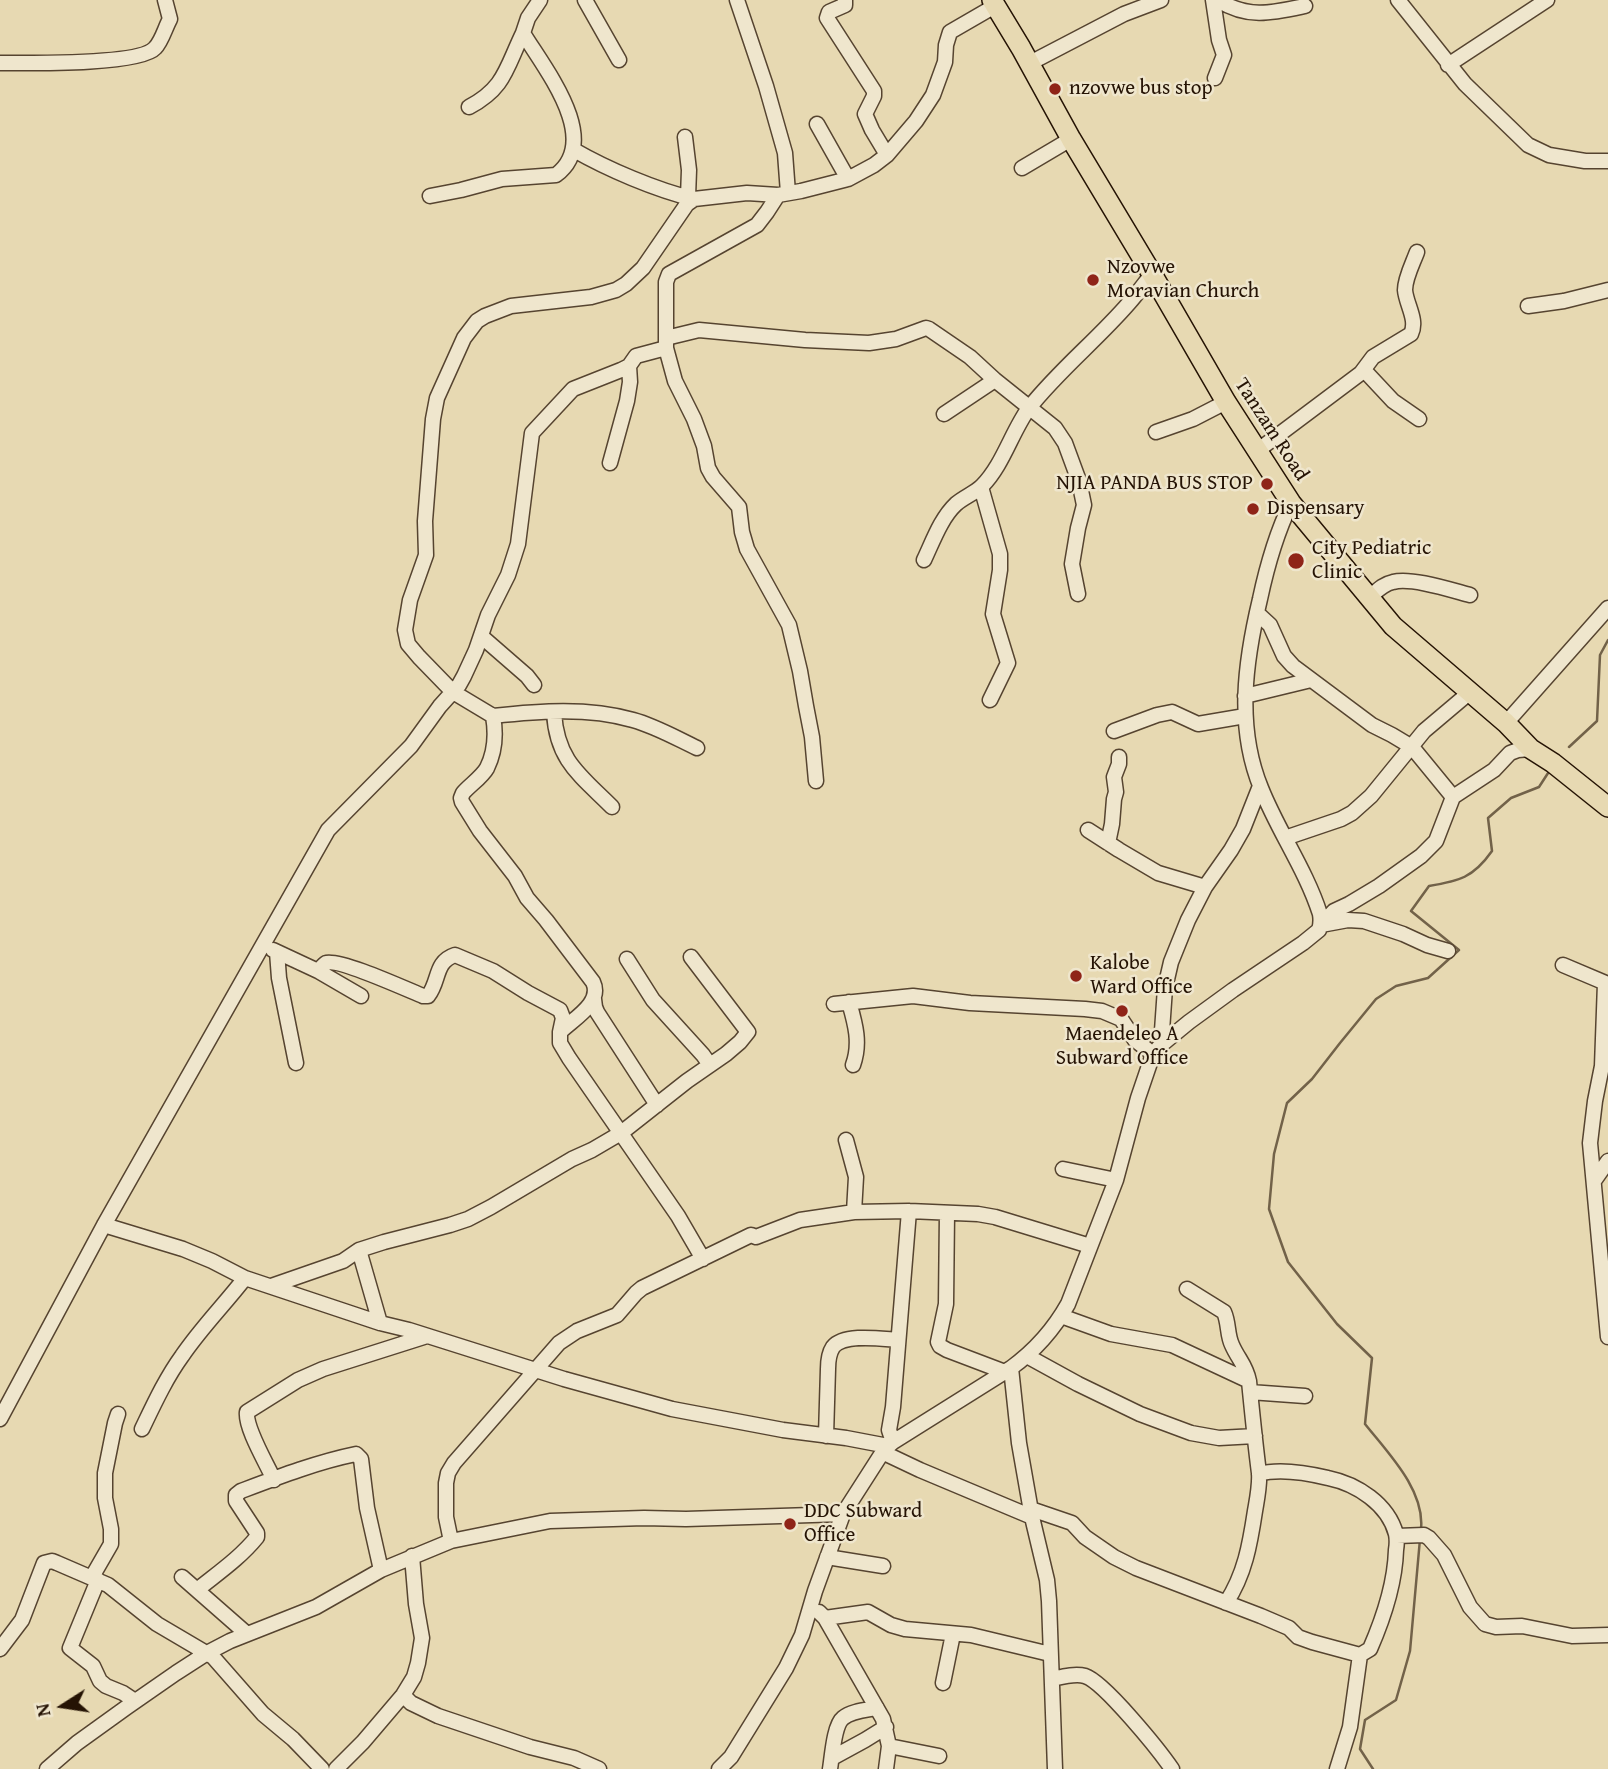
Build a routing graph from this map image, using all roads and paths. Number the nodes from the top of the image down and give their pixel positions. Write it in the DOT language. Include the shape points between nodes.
graph roads {
  1 [pos="165,0"];
  2 [pos="540,0"];
  3 [pos="585,0"];
  4 [pos="737,0"];
  5 [pos="845,0"];
  6 [pos="1161,0"];
  7 [pos="1216,0"];
  8 [pos="1398,0"];
  9 [pos="1545,1"];
  10 [pos="993,3"];
  11 [pos="1305,6"];
  12 [pos="523,33"];
  13 [pos="619,60"];
  14 [pos="0,62"];
  15 [pos="1030,63"];
  16 [pos="1448,65"];
  17 [pos="1215,78"];
  18 [pos="469,107"];
  19 [pos="817,124"];
  20 [pos="685,137"];
  21 [pos="1071,139"];
  22 [pos="574,150"];
  23 [pos="887,155"];
  24 [pos="1608,161"];
  25 [pos="1022,168"];
  26 [pos="848,179"];
  27 [pos="783,194"];
  28 [pos="430,195"];
  29 [pos="691,198"];
  30 [pos="1418,252"];
  31 [pos="1152,274"];
  32 [pos="1608,290"];
  33 [pos="1528,306"];
  34 [pos="666,343"];
  35 [pos="629,366"];
  36 [pos="1364,370"];
  37 [pos="995,380"];
  38 [pos="1226,402"];
  39 [pos="1030,408"];
  40 [pos="944,414"];
  41 [pos="1419,419"];
  42 [pos="1156,432"];
  43 [pos="1256,450"];
  44 [pos="610,463"];
  45 [pos="981,487"];
  46 [pos="1292,503"];
  47 [pos="924,560"];
  48 [pos="1078,594"];
  49 [pos="1470,595"];
  50 [pos="1370,597"];
  51 [pos="1608,608"];
  52 [pos="1257,613"];
  53 [pos="481,636"];
  54 [pos="1311,680"];
  55 [pos="534,685"];
  56 [pos="453,692"];
  57 [pos="1469,693"];
  58 [pos="1245,696"];
  59 [pos="990,700"];
  60 [pos="554,713"];
  61 [pos="493,716"];
  62 [pos="1245,716"];
  63 [pos="1506,723"];
  64 [pos="1114,731"];
  65 [pos="1412,747"];
  66 [pos="697,748"];
  67 [pos="1531,749"];
  68 [pos="1119,757"];
  69 [pos="816,781"];
  70 [pos="1260,786"];
  71 [pos="1453,797"];
  72 [pos="612,807"];
  73 [pos="1608,807"];
  74 [pos="1088,830"];
  75 [pos="1285,838"];
  76 [pos="1108,843"];
  77 [pos="1205,887"];
  78 [pos="1321,925"];
  79 [pos="262,945"];
  80 [pos="1448,951"];
  81 [pos="277,952"];
  82 [pos="691,957"];
  83 [pos="627,959"];
  84 [pos="1563,965"];
  85 [pos="318,971"];
  86 [pos="1607,983"];
  87 [pos="361,996"];
  88 [pos="594,999"];
  89 [pos="849,1002"];
  90 [pos="834,1004"];
  91 [pos="560,1032"];
  92 [pos="1157,1050"];
  93 [pos="296,1063"];
  94 [pos="710,1065"];
  95 [pos="853,1065"];
  96 [pos="657,1105"];
  97 [pos="621,1133"];
  98 [pos="846,1140"];
  99 [pos="1608,1161"];
  100 [pos="1063,1169"];
  101 [pos="1116,1180"];
  102 [pos="1594,1181"];
  103 [pos="909,1211"];
  104 [pos="854,1212"];
  105 [pos="947,1213"];
  106 [pos="104,1225"];
  107 [pos="1090,1246"];
  108 [pos="359,1251"];
  109 [pos="703,1259"];
  110 [pos="245,1278"];
  111 [pos="271,1286"];
  112 [pos="1186,1289"];
  113 [pos="1061,1316"];
  114 [pos="380,1323"];
  115 [pos="427,1336"];
  116 [pos="1608,1337"];
  117 [pos="898,1340"];
  118 [pos="1027,1356"];
  119 [pos="1008,1370"];
  120 [pos="535,1371"];
  121 [pos="1250,1386"];
  122 [pos="1305,1396"];
  123 [pos="118,1414"];
  124 [pos="0,1419"];
  125 [pos="142,1429"];
  126 [pos="826,1436"];
  127 [pos="1255,1436"];
  128 [pos="888,1447"];
  129 [pos="1259,1474"];
  130 [pos="274,1480"];
  131 [pos="1031,1513"];
  132 [pos="843,1514"];
  133 [pos="1410,1535"];
  134 [pos="451,1541"];
  135 [pos="412,1556"];
  136 [pos="827,1556"];
  137 [pos="883,1566"];
  138 [pos="381,1570"];
  139 [pos="182,1577"];
  140 [pos="95,1579"];
  141 [pos="197,1590"];
  142 [pos="810,1604"];
  143 [pos="1226,1604"];
  144 [pos="825,1618"];
  145 [pos="247,1634"];
  146 [pos="953,1634"];
  147 [pos="1608,1635"];
  148 [pos="0,1649"];
  149 [pos="207,1653"];
  150 [pos="1050,1654"];
  151 [pos="1360,1655"];
  152 [pos="1052,1679"];
  153 [pos="943,1683"];
  154 [pos="403,1695"];
  155 [pos="135,1701"];
  156 [pos="877,1708"];
  157 [pos="886,1727"];
  158 [pos="889,1746"];
  159 [pos="939,1756"];
  160 [pos="831,1763"];
  161 [pos="47,1769"];
  162 [pos="322,1769"];
  163 [pos="336,1769"];
  164 [pos="599,1769"];
  165 [pos="719,1769"];
  166 [pos="886,1769"];
  167 [pos="1055,1769"];
  168 [pos="1172,1769"];
  169 [pos="1337,1769"];
  1 -- 14 [label="street" via="170,19 155,48 145,55"];
  2 -- 12 [label="street"];
  3 -- 13 [label="street"];
  4 -- 27 [label="street" via="785,153"];
  5 -- 23 [label="street" via="845,5 829,12 827,18 874,91 865,114"];
  6 -- 15 [label="street"];
  7 -- 11 [label="street" via="1254,13"];
  7 -- 17 [label="street" via="1224,55"];
  8 -- 16 [label="street"];
  9 -- 16 [label="street"];
  10 -- 15 [label="highway, Tanzam Road"];
  10 -- 23 [label="street" via="950,32 933,94"];
  12 -- 18 [label="street" via="501,82"];
  12 -- 22 [label="street" via="569,113"];
  15 -- 21 [label="highway, Tanzam Road"];
  16 -- 24 [label="street" via="1536,150 1558,157"];
  19 -- 26 [label="street"];
  20 -- 29 [label="street"];
  21 -- 25 [label="street"];
  21 -- 31 [label="highway, Tanzam Road"];
  22 -- 28 [label="street" via="556,175 502,179"];
  22 -- 29 [label="street"];
  23 -- 26 [label="street"];
  26 -- 27 [label="street"];
  27 -- 29 [label="street"];
  27 -- 34 [label="street" via="757,225 669,274"];
  29 -- 56 [label="street" via="643,268 626,284 591,297 511,306 477,321 464,338 434,408 426,555 405,630 408,644"];
  30 -- 36 [label="street" via="1405,284 1411,334 1373,357"];
  31 -- 38 [label="highway, Tanzam Road"];
  31 -- 39 [label="street"];
  32 -- 33 [label="street"];
  34 -- 35 [label="street" via="636,356"];
  34 -- 37 [label="street" via="699,330 869,344 926,328"];
  34 -- 69 [label="street" via="675,381 694,419 708,468 739,507 747,549 789,625 812,737"];
  35 -- 44 [label="street" via="627,401"];
  35 -- 53 [label="street" via="573,389 532,433 519,544"];
  36 -- 41 [label="street" via="1393,401"];
  36 -- 43 [label="street"];
  37 -- 39 [label="street"];
  37 -- 40 [label="street"];
  38 -- 42 [label="street"];
  38 -- 43 [label="highway, Tanzam Road"];
  39 -- 45 [label="street"];
  39 -- 48 [label="street" via="1060,433 1079,481 1084,505 1072,564"];
  43 -- 46 [label="highway, Tanzam Road"];
  45 -- 47 [label="street" via="952,509"];
  45 -- 59 [label="street" via="1000,554 993,614 1008,663"];
  46 -- 50 [label="highway, Tanzam Road"];
  46 -- 52 [label="street" via="1281,524"];
  49 -- 50 [label="street" via="1401,581 1384,585"];
  50 -- 57 [label="highway, Tanzam Road" via="1394,626"];
  51 -- 63 [label="street"];
  52 -- 54 [label="street" via="1270,625 1284,656"];
  52 -- 58 [label="street"];
  53 -- 55 [label="street"];
  53 -- 56 [label="street"];
  54 -- 58 [label="street"];
  54 -- 65 [label="street" via="1372,725"];
  56 -- 61 [label="street"];
  56 -- 79 [label="street" via="411,746 328,830"];
  57 -- 63 [label="highway, Tanzam Road"];
  57 -- 65 [label="street"];
  58 -- 62 [label="street"];
  60 -- 61 [label="street"];
  60 -- 66 [label="street" via="581,711 635,720"];
  60 -- 72 [label="street" via="555,732 565,757"];
  61 -- 88 [label="street" via="495,738 490,759 486,770 463,793 462,802 527,898 593,982"];
  62 -- 64 [label="street" via="1198,724 1172,712"];
  62 -- 70 [label="street"];
  63 -- 67 [label="highway, Tanzam Road"];
  65 -- 71 [label="street"];
  65 -- 75 [label="street" via="1352,813"];
  67 -- 71 [label="street" via="1510,753 1494,770"];
  67 -- 73 [label="highway, Tanzam Road"];
  68 -- 76 [label="street"];
  70 -- 75 [label="street"];
  70 -- 77 [label="street" via="1243,828"];
  71 -- 78 [label="street" via="1428,850 1379,886 1334,911"];
  74 -- 76 [label="street"];
  75 -- 78 [label="street"];
  76 -- 77 [label="street" via="1158,873"];
  77 -- 92 [label="street" via="1167,976"];
  78 -- 80 [label="street" via="1364,921"];
  78 -- 92 [label="street"];
  79 -- 81 [label="street"];
  79 -- 106 [label="street"];
  81 -- 85 [label="street"];
  81 -- 93 [label="street"];
  82 -- 94 [label="street" via="748,1032"];
  83 -- 94 [label="street" via="653,1000"];
  84 -- 86 [label="street"];
  85 -- 87 [label="street"];
  85 -- 91 [label="street" via="332,962 428,996 442,962 454,955 493,971 560,1010"];
  86 -- 102 [label="street" via="1602,1066 1590,1143"];
  88 -- 91 [label="street"];
  88 -- 96 [label="street" via="594,1007"];
  89 -- 90 [label="street"];
  89 -- 92 [label="street" via="913,996 1102,1011 1121,1019 1135,1040"];
  89 -- 95 [label="street" via="857,1038"];
  91 -- 97 [label="street" via="569,1058"];
  92 -- 101 [label="street" via="1138,1098"];
  94 -- 96 [label="street"];
  96 -- 97 [label="street"];
  97 -- 108 [label="street" via="468,1219"];
  97 -- 109 [label="street"];
  98 -- 104 [label="street" via="856,1177"];
  99 -- 102 [label="street"];
  100 -- 101 [label="street"];
  101 -- 107 [label="street"];
  102 -- 116 [label="street"];
  103 -- 104 [label="street"];
  103 -- 105 [label="street"];
  103 -- 117 [label="street"];
  104 -- 109 [label="street" via="800,1220 751,1235"];
  105 -- 107 [label="street" via="995,1217"];
  105 -- 119 [label="street" via="946,1304 938,1342 947,1350"];
  106 -- 110 [label="street" via="183,1249"];
  106 -- 124 [label="street"];
  107 -- 113 [label="street"];
  108 -- 111 [label="street"];
  108 -- 114 [label="street"];
  109 -- 120 [label="street" via="642,1288 617,1315 565,1338"];
  110 -- 111 [label="street"];
  110 -- 125 [label="street" via="180,1358"];
  111 -- 114 [label="street"];
  112 -- 121 [label="street" via="1224,1312 1230,1340"];
  113 -- 118 [label="street"];
  113 -- 121 [label="street" via="1111,1334 1172,1345"];
  114 -- 115 [label="street"];
  115 -- 120 [label="street"];
  115 -- 130 [label="street" via="323,1369 247,1412"];
  117 -- 126 [label="street" via="850,1338 833,1347"];
  117 -- 128 [label="street"];
  118 -- 119 [label="street"];
  118 -- 127 [label="street" via="1140,1414 1191,1433 1219,1438"];
  119 -- 128 [label="street"];
  119 -- 131 [label="street"];
  120 -- 126 [label="street" via="672,1409"];
  120 -- 134 [label="street" via="448,1473 446,1517"];
  121 -- 122 [label="street"];
  121 -- 127 [label="street"];
  123 -- 140 [label="street" via="105,1473 111,1538"];
  126 -- 128 [label="street"];
  127 -- 129 [label="street"];
  128 -- 131 [label="street"];
  128 -- 132 [label="street"];
  129 -- 133 [label="street" via="1298,1473 1347,1483 1367,1494"];
  129 -- 143 [label="street" via="1249,1551"];
  130 -- 138 [label="street" via="358,1455"];
  130 -- 141 [label="street" via="236,1495 257,1537"];
  131 -- 143 [label="street" via="1072,1523 1114,1557"];
  131 -- 150 [label="street" via="1047,1580"];
  132 -- 134 [label="street" via="550,1521"];
  132 -- 136 [label="street"];
  133 -- 147 [label="street" via="1429,1538 1444,1555 1470,1608 1485,1624 1573,1636"];
  133 -- 151 [label="street" via="1370,1648"];
  134 -- 135 [label="street"];
  135 -- 138 [label="street"];
  135 -- 154 [label="street" via="422,1639 414,1677"];
  136 -- 137 [label="street"];
  136 -- 142 [label="street"];
  138 -- 145 [label="street" via="316,1606"];
  139 -- 141 [label="street"];
  140 -- 148 [label="street" via="52,1561 44,1563 22,1620"];
  140 -- 149 [label="street"];
  140 -- 155 [label="street" via="70,1648 93,1666 106,1686"];
  141 -- 145 [label="street"];
  142 -- 144 [label="street"];
  142 -- 165 [label="street" via="786,1668"];
  143 -- 151 [label="street" via="1289,1628 1298,1637"];
  144 -- 146 [label="street" via="868,1612 898,1627"];
  144 -- 156 [label="street"];
  145 -- 149 [label="street"];
  146 -- 150 [label="street" via="988,1637"];
  146 -- 153 [label="street"];
  149 -- 155 [label="street"];
  149 -- 162 [label="street"];
  150 -- 152 [label="street"];
  151 -- 169 [label="street" via="1350,1727"];
  152 -- 167 [label="street"];
  152 -- 168 [label="street" via="1080,1675 1098,1684"];
  154 -- 163 [label="street"];
  154 -- 164 [label="street" via="438,1716"];
  155 -- 161 [label="street"];
  156 -- 157 [label="street"];
  156 -- 160 [label="street" via="842,1718"];
  157 -- 158 [label="street"];
  157 -- 160 [label="street"];
  158 -- 159 [label="street"];
  158 -- 166 [label="street"];
}
